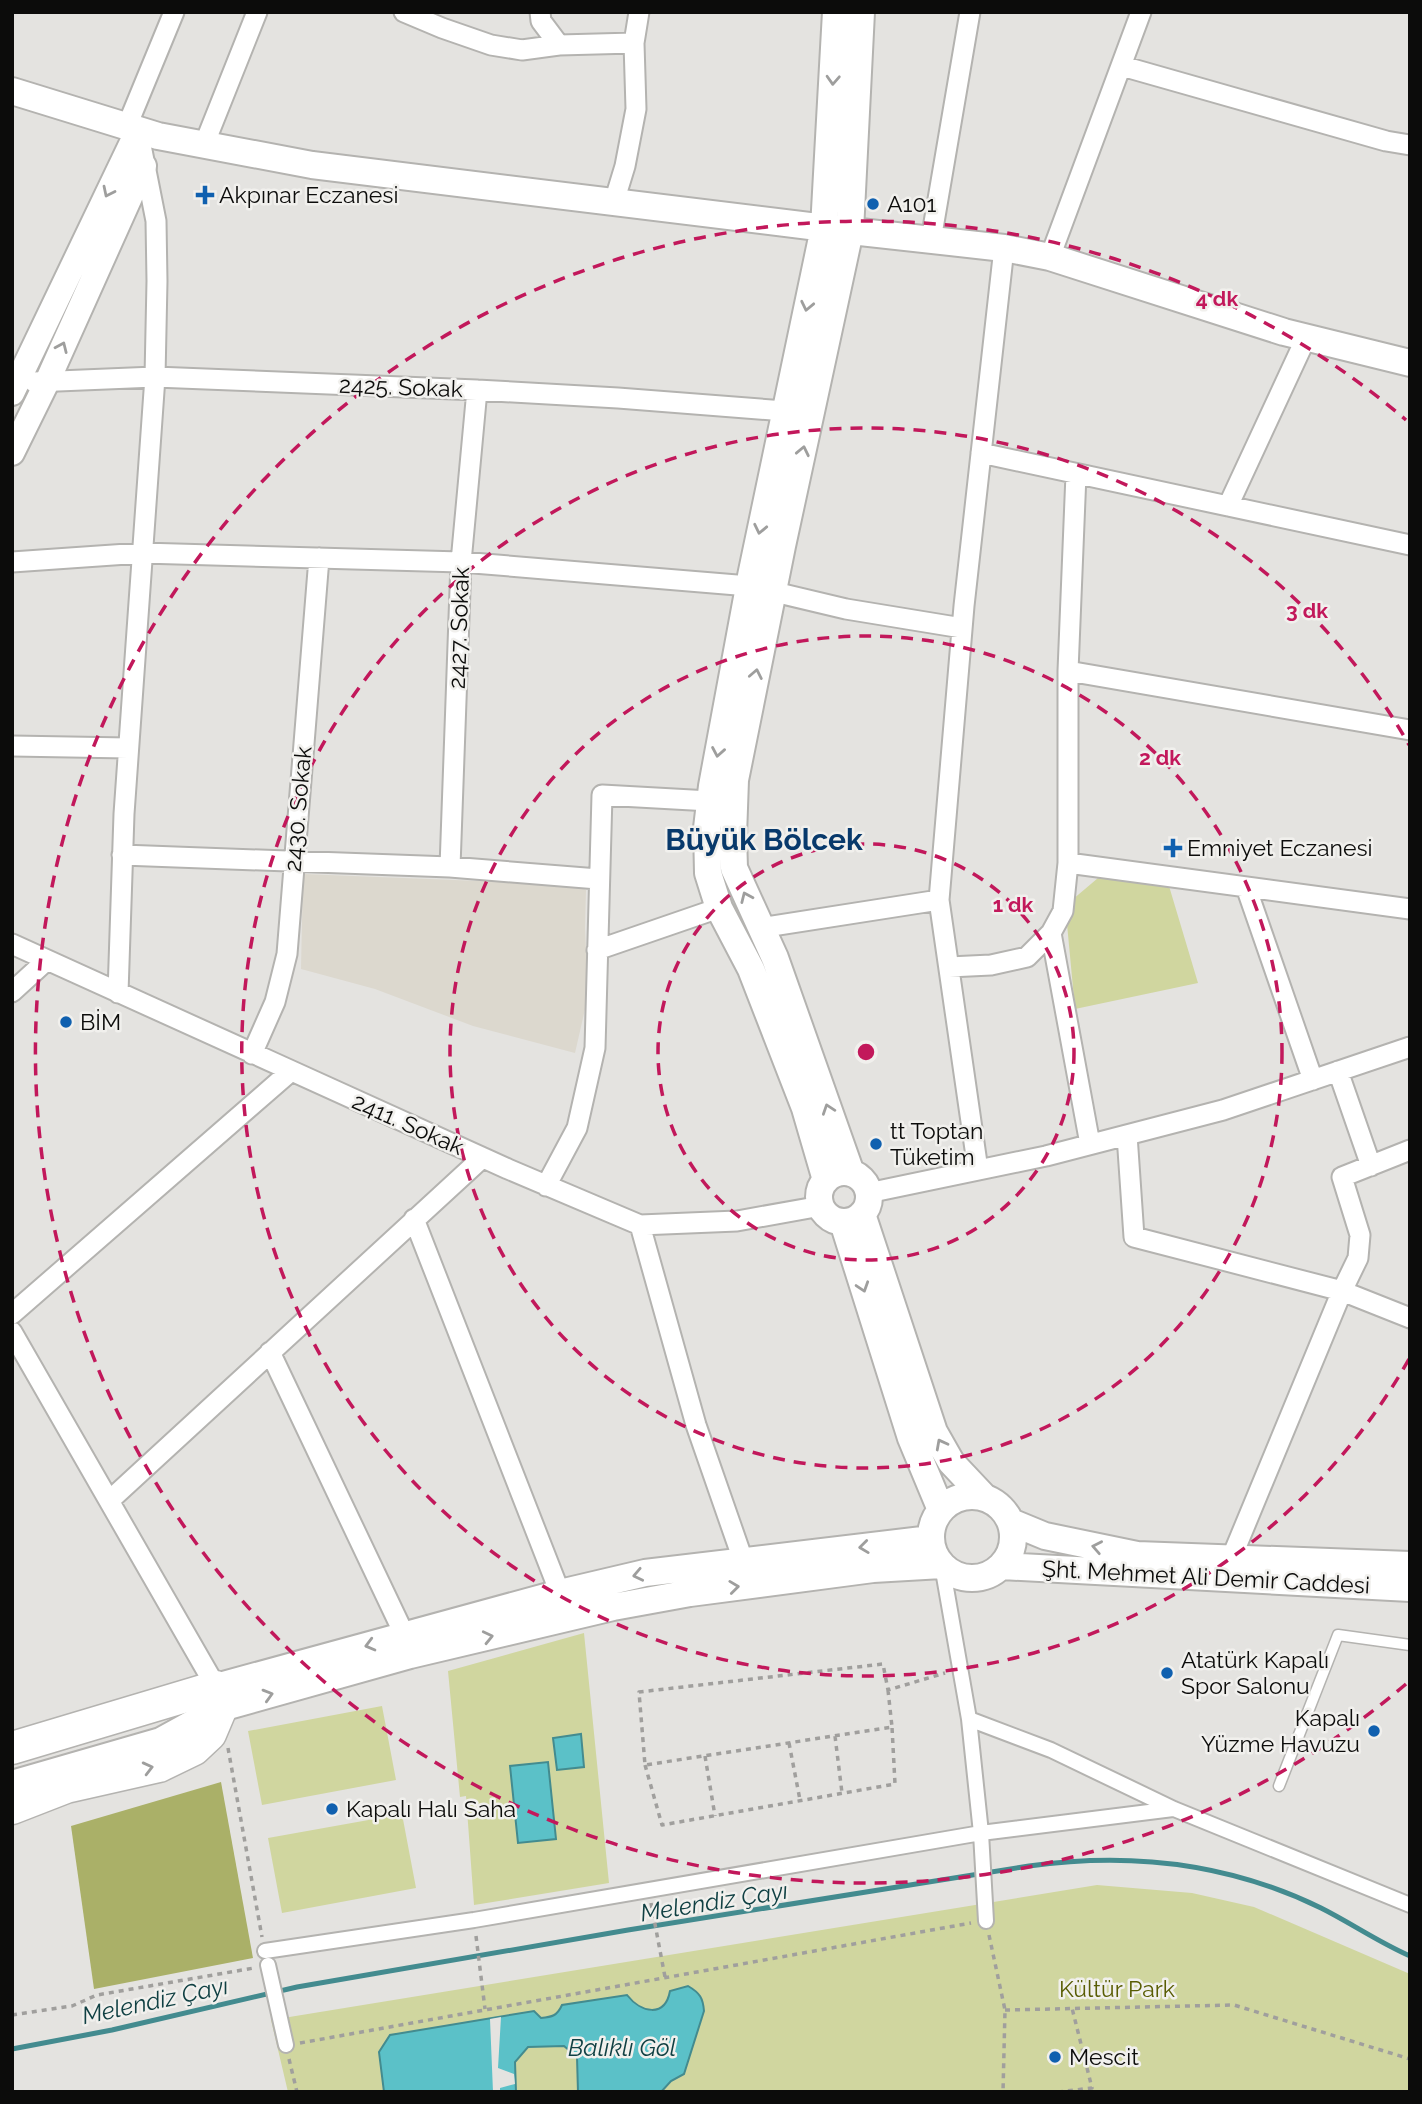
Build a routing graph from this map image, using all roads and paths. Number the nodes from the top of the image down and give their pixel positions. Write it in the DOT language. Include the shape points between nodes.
graph roads {
  1 [pos="174,12"];
  2 [pos="257,12"];
  3 [pos="404,12"];
  4 [pos="540,12"];
  5 [pos="639,12"];
  6 [pos="836,12"];
  7 [pos="861,12"];
  8 [pos="970,12"];
  9 [pos="1141,12"];
  10 [pos="634,43"];
  11 [pos="559,45"];
  12 [pos="1122,65"];
  13 [pos="12,91"];
  14 [pos="141,131"];
  15 [pos="204,145"];
  16 [pos="1410,145"];
  17 [pos="144,166"];
  18 [pos="614,202"];
  19 [pos="824,228"];
  20 [pos="850,231"];
  21 [pos="931,240"];
  22 [pos="1004,248"];
  23 [pos="1050,257"];
  24 [pos="1306,338"];
  25 [pos="1410,363"];
  26 [pos="155,377"];
  27 [pos="47,382"];
  28 [pos="14,386"];
  29 [pos="477,390"];
  30 [pos="785,411"];
  31 [pos="12,453"];
  32 [pos="981,453"];
  33 [pos="1076,474"];
  34 [pos="1228,506"];
  35 [pos="1410,545"];
  36 [pos="142,553"];
  37 [pos="319,558"];
  38 [pos="12,562"];
  39 [pos="461,562"];
  40 [pos="761,590"];
  41 [pos="962,628"];
  42 [pos="1068,671"];
  43 [pos="1410,730"];
  44 [pos="12,747"];
  45 [pos="128,748"];
  46 [pos="710,802"];
  47 [pos="122,855"];
  48 [pos="293,862"];
  49 [pos="1068,863"];
  50 [pos="450,867"];
  51 [pos="598,879"];
  52 [pos="1246,887"];
  53 [pos="939,900"];
  54 [pos="719,908"];
  55 [pos="1410,909"];
  56 [pos="760,928"];
  57 [pos="1051,933"];
  58 [pos="12,943"];
  59 [pos="597,950"];
  60 [pos="47,960"];
  61 [pos="948,967"];
  62 [pos="12,992"];
  63 [pos="118,993"];
  64 [pos="1410,1048"];
  65 [pos="252,1054"];
  66 [pos="291,1071"];
  67 [pos="1338,1071"];
  68 [pos="1313,1080"];
  69 [pos="1126,1135"];
  70 [pos="1090,1144"];
  71 [pos="1410,1150"];
  72 [pos="482,1158"];
  73 [pos="1371,1166"];
  74 [pos="978,1170"];
  75 [pos="546,1186"];
  76 [pos="850,1196"];
  77 [pos="821,1206"];
  78 [pos="414,1219"];
  79 [pos="640,1225"];
  80 [pos="1342,1291"];
  81 [pos="12,1314"];
  82 [pos="1410,1318"];
  83 [pos="12,1332"];
  84 [pos="270,1352"];
  85 [pos="984,1497"];
  86 [pos="110,1501"];
  87 [pos="941,1510"];
  88 [pos="1011,1522"];
  89 [pos="931,1539"];
  90 [pos="1231,1559"];
  91 [pos="743,1560"];
  92 [pos="942,1564"];
  93 [pos="1410,1565"];
  94 [pos="1002,1566"];
  95 [pos="1410,1588"];
  96 [pos="560,1593"];
  97 [pos="405,1636"];
  98 [pos="1410,1644"];
  99 [pos="960,1668"];
  100 [pos="888,1690"];
  101 [pos="218,1698"];
  102 [pos="969,1719"];
  103 [pos="892,1727"];
  104 [pos="835,1736"];
  105 [pos="789,1743"];
  106 [pos="228,1746"];
  107 [pos="12,1748"];
  108 [pos="705,1756"];
  109 [pos="645,1765"];
  110 [pos="12,1769"];
  111 [pos="12,1784"];
  112 [pos="1279,1786"];
  113 [pos="842,1793"];
  114 [pos="800,1800"];
  115 [pos="12,1808"];
  116 [pos="1174,1808"];
  117 [pos="715,1816"];
  118 [pos="981,1833"];
  119 [pos="648,1890"];
  120 [pos="1410,1905"];
  121 [pos="474,1920"];
  122 [pos="986,1921"];
  123 [pos="266,1958"];
  124 [pos="664,1977"];
  125 [pos="1072,2008"];
  126 [pos="485,2009"];
  127 [pos="1005,2010"];
  128 [pos="12,2015"];
  129 [pos="286,2045"];
  130 [pos="1410,2059"];
  131 [pos="297,2092"];
  132 [pos="1003,2092"];
  133 [pos="1058,2092"];
  1 -- 14 [label="street"];
  2 -- 15 [label="street"];
  3 -- 11 [label="street" via="491,45 522,50"];
  4 -- 11 [label="street"];
  5 -- 10 [label="street"];
  6 -- 19 [label="main road, one-way"];
  7 -- 20 [label="main road"];
  8 -- 21 [label="street"];
  9 -- 12 [label="street"];
  10 -- 11 [label="street"];
  10 -- 18 [label="street" via="636,109"];
  12 -- 16 [label="street"];
  12 -- 23 [label="street"];
  13 -- 14 [label="main road"];
  14 -- 15 [label="main road"];
  14 -- 17 [label="street"];
  14 -- 28 [label="street, one-way"];
  15 -- 18 [label="main road" via="312,165"];
  17 -- 26 [label="street" via="156,221"];
  27 -- 17 [label="street, one-way"];
  18 -- 19 [label="main road"];
  19 -- 20 [label="main road"];
  19 -- 30 [label="main road, one-way"];
  20 -- 21 [label="main road"];
  40 -- 20 [label="main road, one-way"];
  21 -- 22 [label="main road"];
  22 -- 23 [label="main road"];
  22 -- 32 [label="street"];
  23 -- 24 [label="main road"];
  24 -- 25 [label="main road"];
  24 -- 34 [label="street"];
  26 -- 27 [label="street, 2425. Sokak"];
  26 -- 29 [label="street, 2425. Sokak"];
  26 -- 36 [label="street"];
  27 -- 28 [label="street, 2425. Sokak"];
  27 -- 31 [label="street"];
  29 -- 30 [label="street, 2425. Sokak"];
  29 -- 39 [label="street, 2427. Sokak"];
  30 -- 40 [label="main road, one-way"];
  32 -- 33 [label="street"];
  32 -- 41 [label="street"];
  33 -- 34 [label="street"];
  33 -- 42 [label="street"];
  34 -- 35 [label="street"];
  36 -- 37 [label="street"];
  36 -- 38 [label="street"];
  36 -- 45 [label="street"];
  37 -- 39 [label="street"];
  37 -- 48 [label="street, 2430. Sokak"];
  39 -- 40 [label="street"];
  39 -- 50 [label="street, 2427. Sokak"];
  40 -- 41 [label="street"];
  40 -- 46 [label="main road, one-way"];
  56 -- 40 [label="main road, one-way" via="734,868 733,825"];
  41 -- 53 [label="street"];
  42 -- 43 [label="street"];
  42 -- 49 [label="street"];
  44 -- 45 [label="street"];
  45 -- 47 [label="street"];
  46 -- 51 [label="street" via="602,795"];
  46 -- 54 [label="main road" via="708,873"];
  47 -- 48 [label="street"];
  47 -- 63 [label="street"];
  48 -- 50 [label="street"];
  48 -- 65 [label="street, 2430. Sokak" via="287,954 275,1002"];
  49 -- 52 [label="street"];
  49 -- 57 [label="street" via="1063,911"];
  50 -- 51 [label="street"];
  51 -- 59 [label="street"];
  52 -- 55 [label="street"];
  52 -- 68 [label="street"];
  53 -- 56 [label="street"];
  53 -- 61 [label="street"];
  54 -- 59 [label="street"];
  54 -- 76 [label="main road" via="751,969 805,1108"];
  76 -- 56 [label="main road, one-way" via="775,958"];
  57 -- 61 [label="street" via="1027,957"];
  57 -- 70 [label="street"];
  58 -- 60 [label="street, 2411. Sokak"];
  59 -- 75 [label="street" via="595,1048 577,1128"];
  60 -- 62 [label="street"];
  60 -- 63 [label="street, 2411. Sokak"];
  61 -- 74 [label="street"];
  63 -- 65 [label="street, 2411. Sokak"];
  64 -- 67 [label="street"];
  65 -- 66 [label="street, 2411. Sokak"];
  66 -- 72 [label="street, 2411. Sokak"];
  66 -- 81 [label="street"];
  67 -- 68 [label="street"];
  67 -- 73 [label="street"];
  68 -- 69 [label="street"];
  69 -- 70 [label="street"];
  69 -- 80 [label="street" via="1134,1237"];
  70 -- 74 [label="street"];
  71 -- 73 [label="street"];
  72 -- 75 [label="street, 2411. Sokak"];
  72 -- 78 [label="street"];
  73 -- 80 [label="street" via="1342,1177 1360,1235 1358,1258"];
  74 -- 76 [label="street"];
  75 -- 79 [label="street, 2411. Sokak"];
  76 -- 77 [label="main road" via="820,1191"];
  85 -- 76 [label="main road, one-way" via="951,1462 934,1432"];
  76 -- 87 [label="main road, one-way" via="911,1438"];
  77 -- 79 [label="street, 2411. Sokak" via="737,1221"];
  78 -- 84 [label="street"];
  78 -- 96 [label="street"];
  79 -- 91 [label="street" via="696,1425"];
  80 -- 82 [label="street"];
  80 -- 90 [label="street"];
  83 -- 86 [label="street"];
  84 -- 86 [label="street"];
  84 -- 97 [label="street"];
  85 -- 87 [label="main road" via="957,1499"];
  85 -- 88 [label="main road" via="995,1502"];
  86 -- 101 [label="street"];
  87 -- 89 [label="main road"];
  90 -- 88 [label="main road, Şht. Mehmet Ali Demir Caddesi, one-way" via="1137,1555 1045,1536"];
  88 -- 94 [label="main road" via="1013,1547"];
  89 -- 91 [label="main road, one-way"];
  89 -- 92 [label="main road"];
  90 -- 93 [label="main road, Şht. Mehmet Ali Demir Caddesi"];
  91 -- 96 [label="main road, one-way" via="645,1573"];
  92 -- 94 [label="main road" via="962,1577 977,1578"];
  92 -- 99 [label="street"];
  101 -- 92 [label="main road, one-way" via="690,1592"];
  94 -- 95 [label="main road, Şht. Mehmet Ali Demir Caddesi"];
  96 -- 97 [label="main road"];
  97 -- 101 [label="main road, one-way"];
  98 -- 112 [label="lane" via="1338,1636"];
  99 -- 100 [label="path"];
  99 -- 102 [label="street"];
  100 -- 103 [label="path"];
  100 -- 109 [label="path" via="883,1664 639,1692"];
  101 -- 107 [label="highway"];
  101 -- 110 [label="main road" via="193,1705 150,1728"];
  101 -- 111 [label="main road" via="160,1741"];
  115 -- 101 [label="highway, one-way" via="66,1787 159,1766 194,1749 210,1734"];
  102 -- 116 [label="street" via="1051,1750"];
  102 -- 118 [label="street"];
  103 -- 104 [label="path"];
  103 -- 113 [label="path" via="895,1784"];
  104 -- 105 [label="path"];
  104 -- 113 [label="path"];
  105 -- 108 [label="path"];
  105 -- 114 [label="path"];
  106 -- 123 [label="path"];
  108 -- 109 [label="path"];
  108 -- 117 [label="path"];
  109 -- 117 [label="path" via="662,1825"];
  113 -- 114 [label="path"];
  114 -- 117 [label="path"];
  116 -- 118 [label="street"];
  116 -- 120 [label="street"];
  118 -- 119 [label="street"];
  118 -- 122 [label="street"];
  119 -- 121 [label="street"];
  119 -- 124 [label="path"];
  121 -- 123 [label="street"];
  121 -- 126 [label="path"];
  122 -- 124 [label="path"];
  122 -- 127 [label="path"];
  123 -- 128 [label="path" via="97,1995 72,2006"];
  123 -- 129 [label="street"];
  124 -- 126 [label="path"];
  125 -- 127 [label="path"];
  125 -- 130 [label="path" via="1234,2006"];
  125 -- 133 [label="path" via="1093,2088"];
  126 -- 129 [label="path"];
  127 -- 132 [label="path"];
  129 -- 131 [label="path"];
}
